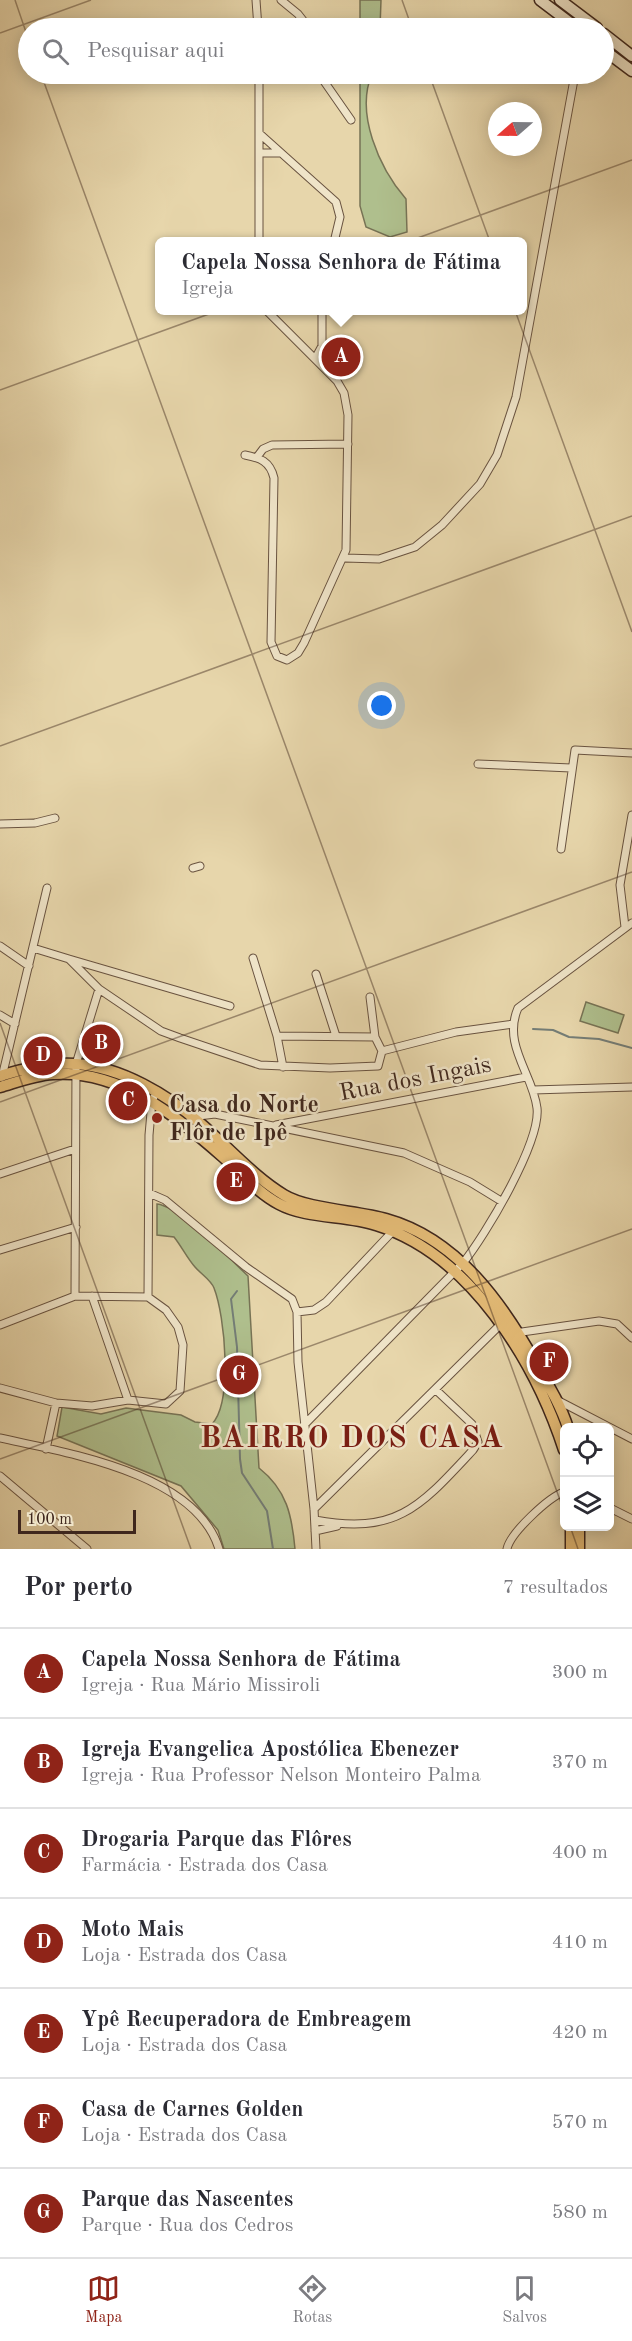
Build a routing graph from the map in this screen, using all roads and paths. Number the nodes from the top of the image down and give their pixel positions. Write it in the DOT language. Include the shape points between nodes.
graph roads {
  1 [pos="281,0"];
  2 [pos="540,0"];
  3 [pos="560,0"];
  4 [pos="258,1"];
  5 [pos="258,18"];
  6 [pos="301,18"];
  7 [pos="564,18"];
  8 [pos="579,18"];
  9 [pos="614,42"];
  10 [pos="632,56"];
  11 [pos="614,58"];
  12 [pos="632,71"];
  13 [pos="259,84"];
  14 [pos="327,84"];
  15 [pos="573,84"];
  16 [pos="351,120"];
  17 [pos="260,134"];
  18 [pos="260,153"];
  19 [pos="280,153"];
  20 [pos="259,237"];
  21 [pos="335,237"];
  22 [pos="271,315"];
  23 [pos="322,315"];
  24 [pos="315,359"];
  25 [pos="348,444"];
  26 [pos="245,455"];
  27 [pos="258,457"];
  28 [pos="345,558"];
  29 [pos="632,753"];
  30 [pos="478,764"];
  31 [pos="571,768"];
  32 [pos="632,815"];
  33 [pos="55,818"];
  34 [pos="0,824"];
  35 [pos="561,849"];
  36 [pos="47,888"];
  37 [pos="629,925"];
  38 [pos="0,946"];
  39 [pos="33,948"];
  40 [pos="253,958"];
  41 [pos="69,959"];
  42 [pos="29,966"];
  43 [pos="316,974"];
  44 [pos="99,989"];
  45 [pos="370,997"];
  46 [pos="230,1006"];
  47 [pos="0,1015"];
  48 [pos="15,1024"];
  49 [pos="513,1024"];
  50 [pos="277,1036"];
  51 [pos="336,1036"];
  52 [pos="375,1037"];
  53 [pos="382,1051"];
  54 [pos="283,1067"];
  55 [pos="76,1069"];
  56 [pos="525,1077"];
  57 [pos="1,1081"];
  58 [pos="632,1087"];
  59 [pos="532,1090"];
  60 [pos="154,1096"];
  61 [pos="312,1118"];
  62 [pos="187,1119"];
  63 [pos="273,1125"];
  64 [pos="312,1134"];
  65 [pos="75,1149"];
  66 [pos="0,1174"];
  67 [pos="149,1193"];
  68 [pos="501,1201"];
  69 [pos="76,1227"];
  70 [pos="396,1227"];
  71 [pos="0,1250"];
  72 [pos="459,1267"];
  73 [pos="75,1296"];
  74 [pos="92,1296"];
  75 [pos="148,1297"];
  76 [pos="297,1312"];
  77 [pos="505,1322"];
  78 [pos="0,1325"];
  79 [pos="518,1331"];
  80 [pos="507,1335"];
  81 [pos="632,1338"];
  82 [pos="0,1388"];
  83 [pos="436,1390"];
  84 [pos="129,1400"];
  85 [pos="556,1400"];
  86 [pos="543,1401"];
  87 [pos="56,1403"];
  88 [pos="566,1423"];
  89 [pos="304,1425"];
  90 [pos="0,1438"];
  91 [pos="632,1439"];
  92 [pos="560,1441"];
  93 [pos="46,1449"];
  94 [pos="0,1476"];
  95 [pos="560,1494"];
  96 [pos="314,1509"];
  97 [pos="614,1510"];
  98 [pos="632,1519"];
  99 [pos="315,1520"];
  100 [pos="339,1525"];
  101 [pos="315,1531"];
  102 [pos="571,1531"];
  103 [pos="579,1531"];
  104 [pos="87,1549"];
  105 [pos="219,1549"];
  106 [pos="316,1549"];
  107 [pos="507,1549"];
  108 [pos="571,1549"];
  109 [pos="579,1549"];
  1 -- 6 [label="street"];
  2 -- 7 [label="main road"];
  3 -- 8 [label="main road"];
  4 -- 5 [label="street"];
  9 -- 10 [label="main road"];
  11 -- 12 [label="main road"];
  13 -- 17 [label="street"];
  14 -- 16 [label="street"];
  15 -- 28 [label="street" via="516,398 497,455 468,498 415,547 379,559"];
  17 -- 18 [label="street"];
  17 -- 19 [label="street"];
  18 -- 19 [label="street"];
  18 -- 20 [label="street"];
  19 -- 21 [label="street" via="336,202 340,217"];
  22 -- 24 [label="street"];
  23 -- 24 [label="street" via="322,346"];
  24 -- 25 [label="street" via="344,393"];
  25 -- 27 [label="street" via="272,445"];
  25 -- 28 [label="street"];
  26 -- 27 [label="street"];
  27 -- 28 [label="street" via="270,466 274,478 271,638 280,658 291,659 302,648"];
  29 -- 31 [label="street" via="578,749"];
  30 -- 31 [label="street"];
  31 -- 35 [label="street"];
  32 -- 37 [label="street" via="620,885"];
  33 -- 34 [label="street"];
  36 -- 39 [label="street"];
  37 -- 49 [label="street" via="524,1002"];
  38 -- 42 [label="street"];
  39 -- 41 [label="street"];
  39 -- 42 [label="street"];
  40 -- 50 [label="street"];
  41 -- 44 [label="street"];
  41 -- 46 [label="street"];
  42 -- 48 [label="street"];
  43 -- 51 [label="street"];
  44 -- 54 [label="street" via="166,1034 250,1062"];
  44 -- 55 [label="street"];
  45 -- 52 [label="street"];
  47 -- 48 [label="street"];
  48 -- 57 [label="street"];
  49 -- 53 [label="street" via="456,1032"];
  49 -- 56 [label="street"];
  50 -- 51 [label="street"];
  50 -- 54 [label="street"];
  51 -- 52 [label="street"];
  52 -- 53 [label="street"];
  53 -- 54 [label="street" via="376,1066"];
  55 -- 57 [label="main road"];
  55 -- 60 [label="main road"];
  55 -- 65 [label="street"];
  56 -- 59 [label="street"];
  56 -- 61 [label="street, Rua dos Ingais"];
  58 -- 59 [label="street"];
  59 -- 68 [label="street" via="536,1127"];
  60 -- 62 [label="main road"];
  60 -- 67 [label="street"];
  61 -- 63 [label="street, Rua dos Ingais"];
  61 -- 64 [label="street, Rua dos Ingais"];
  62 -- 63 [label="street" via="214,1114"];
  62 -- 70 [label="main road" via="272,1199"];
  63 -- 64 [label="street"];
  64 -- 68 [label="street" via="404,1153 470,1182"];
  65 -- 66 [label="street"];
  65 -- 69 [label="street"];
  67 -- 75 [label="street"];
  67 -- 76 [label="street" via="165,1200 246,1267 290,1296"];
  68 -- 72 [label="street" via="480,1242"];
  69 -- 71 [label="street"];
  69 -- 73 [label="street"];
  70 -- 72 [label="main road"];
  70 -- 76 [label="street" via="326,1302 314,1310"];
  72 -- 77 [label="main road"];
  72 -- 89 [label="street"];
  73 -- 74 [label="street"];
  73 -- 78 [label="street"];
  74 -- 75 [label="street"];
  74 -- 84 [label="street"];
  75 -- 84 [label="street" via="166,1311 180,1336 180,1391 166,1404"];
  76 -- 89 [label="street"];
  77 -- 79 [label="main road"];
  77 -- 80 [label="main road"];
  77 -- 83 [label="street"];
  79 -- 80 [label="street"];
  79 -- 81 [label="street" via="599,1321 617,1324"];
  79 -- 85 [label="main road"];
  80 -- 86 [label="main road"];
  82 -- 87 [label="street"];
  83 -- 96 [label="street"];
  83 -- 100 [label="street" via="472,1424 477,1433 473,1450 411,1510 378,1524"];
  84 -- 87 [label="street" via="92,1406"];
  85 -- 86 [label="street"];
  85 -- 88 [label="main road"];
  85 -- 91 [label="street"];
  86 -- 92 [label="main road"];
  87 -- 93 [label="street"];
  89 -- 96 [label="street"];
  90 -- 93 [label="street"];
  93 -- 105 [label="street" via="147,1479 170,1491 208,1525"];
  94 -- 104 [label="street"];
  95 -- 107 [label="street" via="522,1526"];
  96 -- 99 [label="street"];
  97 -- 98 [label="street"];
  99 -- 100 [label="street"];
  99 -- 101 [label="street"];
  100 -- 101 [label="street"];
  101 -- 106 [label="street"];
  102 -- 108 [label="main road"];
  103 -- 109 [label="main road"];
}
